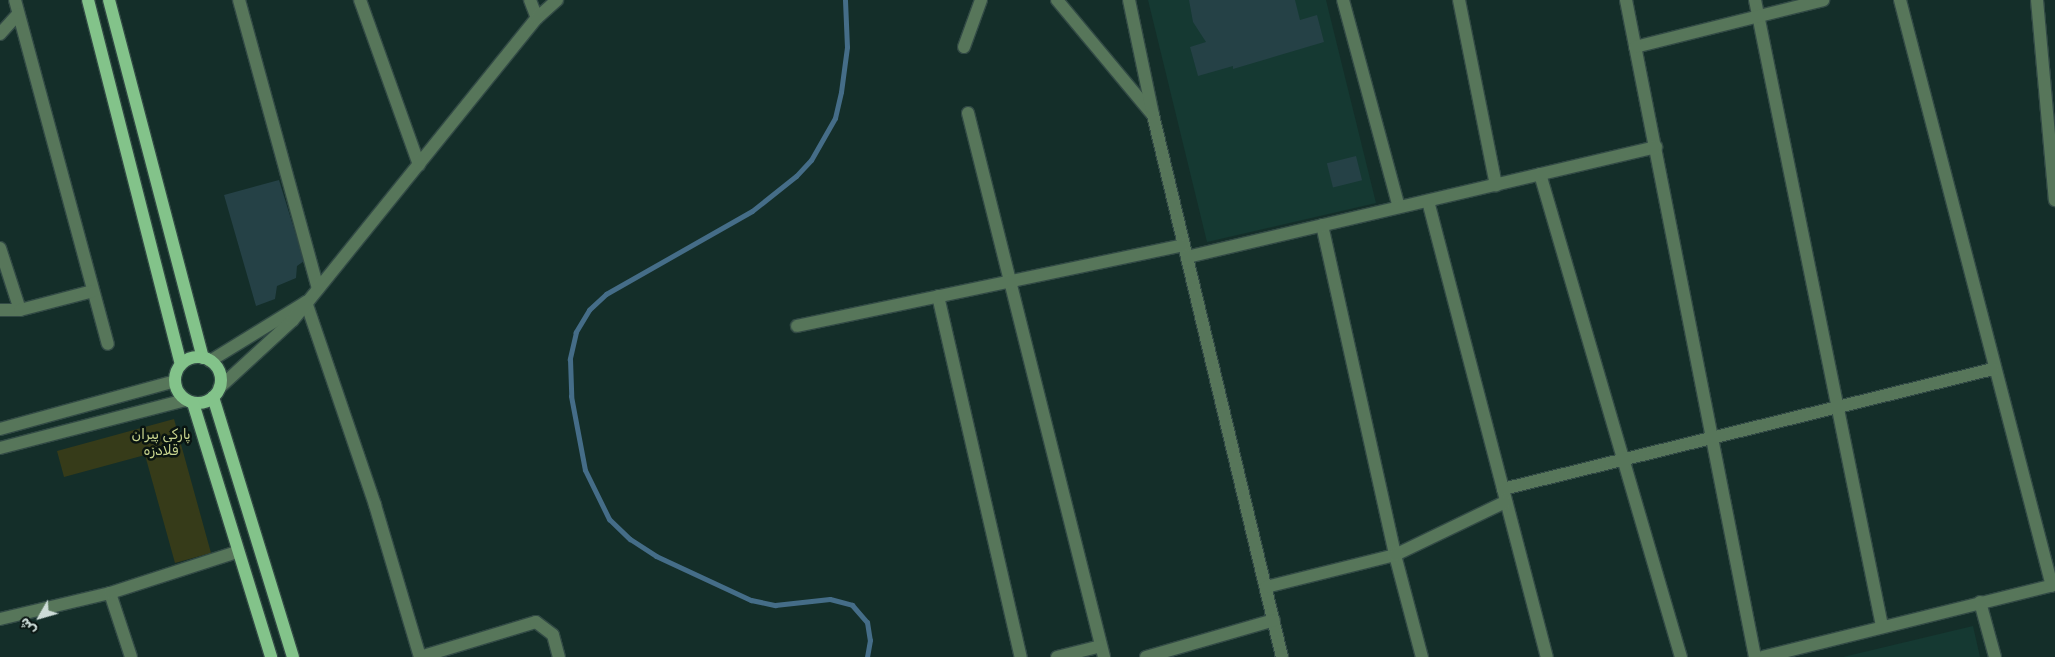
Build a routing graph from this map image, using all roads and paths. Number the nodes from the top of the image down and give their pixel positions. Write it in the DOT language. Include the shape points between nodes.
graph roads {
  1 [pos="15,0"];
  2 [pos="88,0"];
  3 [pos="109,0"];
  4 [pos="239,0"];
  5 [pos="360,0"];
  6 [pos="530,0"];
  7 [pos="557,0"];
  8 [pos="981,0"];
  9 [pos="1057,0"];
  10 [pos="1129,0"];
  11 [pos="1343,0"];
  12 [pos="1459,0"];
  13 [pos="1626,0"];
  14 [pos="1755,0"];
  15 [pos="1823,0"];
  16 [pos="1900,0"];
  17 [pos="2036,0"];
  18 [pos="18,14"];
  19 [pos="1757,17"];
  20 [pos="537,18"];
  21 [pos="0,34"];
  22 [pos="964,46"];
  23 [pos="1635,47"];
  24 [pos="968,113"];
  25 [pos="1153,115"];
  26 [pos="2052,130"];
  27 [pos="1656,147"];
  28 [pos="419,165"];
  29 [pos="1540,174"];
  30 [pos="1496,185"];
  31 [pos="2055,200"];
  32 [pos="1428,201"];
  33 [pos="1399,207"];
  34 [pos="1322,225"];
  35 [pos="0,248"];
  36 [pos="1186,251"];
  37 [pos="1008,282"];
  38 [pos="318,288"];
  39 [pos="93,291"];
  40 [pos="938,296"];
  41 [pos="306,302"];
  42 [pos="0,310"];
  43 [pos="20,310"];
  44 [pos="797,326"];
  45 [pos="108,344"];
  46 [pos="207,360"];
  47 [pos="181,364"];
  48 [pos="1993,368"];
  49 [pos="174,382"];
  50 [pos="216,393"];
  51 [pos="189,401"];
  52 [pos="1837,409"];
  53 [pos="0,429"];
  54 [pos="1712,437"];
  55 [pos="0,448"];
  56 [pos="1624,458"];
  57 [pos="1503,489"];
  58 [pos="1506,502"];
  59 [pos="236,552"];
  60 [pos="1395,555"];
  61 [pos="2053,585"];
  62 [pos="1266,587"];
  63 [pos="110,593"];
  64 [pos="1980,602"];
  65 [pos="0,619"];
  66 [pos="1274,620"];
  67 [pos="1882,626"];
  68 [pos="1102,652"];
  69 [pos="131,657"];
  70 [pos="271,657"];
  71 [pos="293,657"];
  72 [pos="420,657"];
  73 [pos="559,657"];
  74 [pos="1021,657"];
  75 [pos="1057,657"];
  76 [pos="1146,657"];
  77 [pos="1282,657"];
  78 [pos="1422,657"];
  79 [pos="1547,657"];
  80 [pos="1681,657"];
  81 [pos="1755,657"];
  82 [pos="1763,657"];
  83 [pos="1995,657"];
  1 -- 18 [label="street"];
  2 -- 47 [label="main road"];
  3 -- 46 [label="main road"];
  4 -- 38 [label="street"];
  5 -- 28 [label="street"];
  6 -- 20 [label="street"];
  7 -- 20 [label="street"];
  8 -- 22 [label="street"];
  9 -- 25 [label="street"];
  10 -- 25 [label="street"];
  11 -- 33 [label="street"];
  12 -- 30 [label="street"];
  13 -- 23 [label="street"];
  14 -- 19 [label="street"];
  15 -- 19 [label="street"];
  16 -- 48 [label="street"];
  17 -- 26 [label="street"];
  18 -- 21 [label="street"];
  18 -- 39 [label="street"];
  19 -- 23 [label="street"];
  19 -- 52 [label="street"];
  20 -- 28 [label="street"];
  23 -- 27 [label="street"];
  24 -- 37 [label="street"];
  25 -- 36 [label="street"];
  26 -- 31 [label="street"];
  27 -- 29 [label="street"];
  27 -- 54 [label="street"];
  28 -- 38 [label="street"];
  29 -- 30 [label="street"];
  29 -- 56 [label="street"];
  30 -- 32 [label="street"];
  32 -- 33 [label="street"];
  32 -- 57 [label="street"];
  33 -- 34 [label="street"];
  34 -- 36 [label="street"];
  34 -- 60 [label="street"];
  35 -- 43 [label="street"];
  36 -- 37 [label="street"];
  36 -- 62 [label="street"];
  37 -- 40 [label="street"];
  37 -- 68 [label="street"];
  38 -- 41 [label="street"];
  39 -- 43 [label="street"];
  39 -- 45 [label="street"];
  40 -- 44 [label="street"];
  40 -- 74 [label="street"];
  41 -- 46 [label="street"];
  41 -- 50 [label="street" via="286,328"];
  41 -- 72 [label="street" via="375,505"];
  42 -- 43 [label="street"];
  46 -- 47 [label="main road" via="192,358"];
  46 -- 50 [label="main road" via="219,373"];
  47 -- 49 [label="main road"];
  48 -- 52 [label="street"];
  48 -- 61 [label="street"];
  49 -- 51 [label="main road"];
  49 -- 53 [label="street"];
  50 -- 51 [label="main road" via="204,402"];
  50 -- 71 [label="main road"];
  51 -- 55 [label="street"];
  51 -- 59 [label="main road"];
  52 -- 54 [label="street"];
  52 -- 67 [label="street"];
  54 -- 56 [label="street"];
  54 -- 81 [label="street"];
  56 -- 57 [label="street"];
  56 -- 80 [label="street"];
  57 -- 58 [label="street"];
  58 -- 60 [label="street"];
  58 -- 79 [label="street"];
  59 -- 63 [label="street"];
  59 -- 70 [label="main road"];
  60 -- 62 [label="street"];
  60 -- 78 [label="street"];
  61 -- 64 [label="street"];
  62 -- 66 [label="street"];
  63 -- 65 [label="street"];
  63 -- 69 [label="street"];
  64 -- 67 [label="street"];
  64 -- 83 [label="street"];
  66 -- 76 [label="street"];
  66 -- 77 [label="street"];
  67 -- 82 [label="street"];
  68 -- 75 [label="street"];
  72 -- 73 [label="street" via="536,622 554,635"];
}
